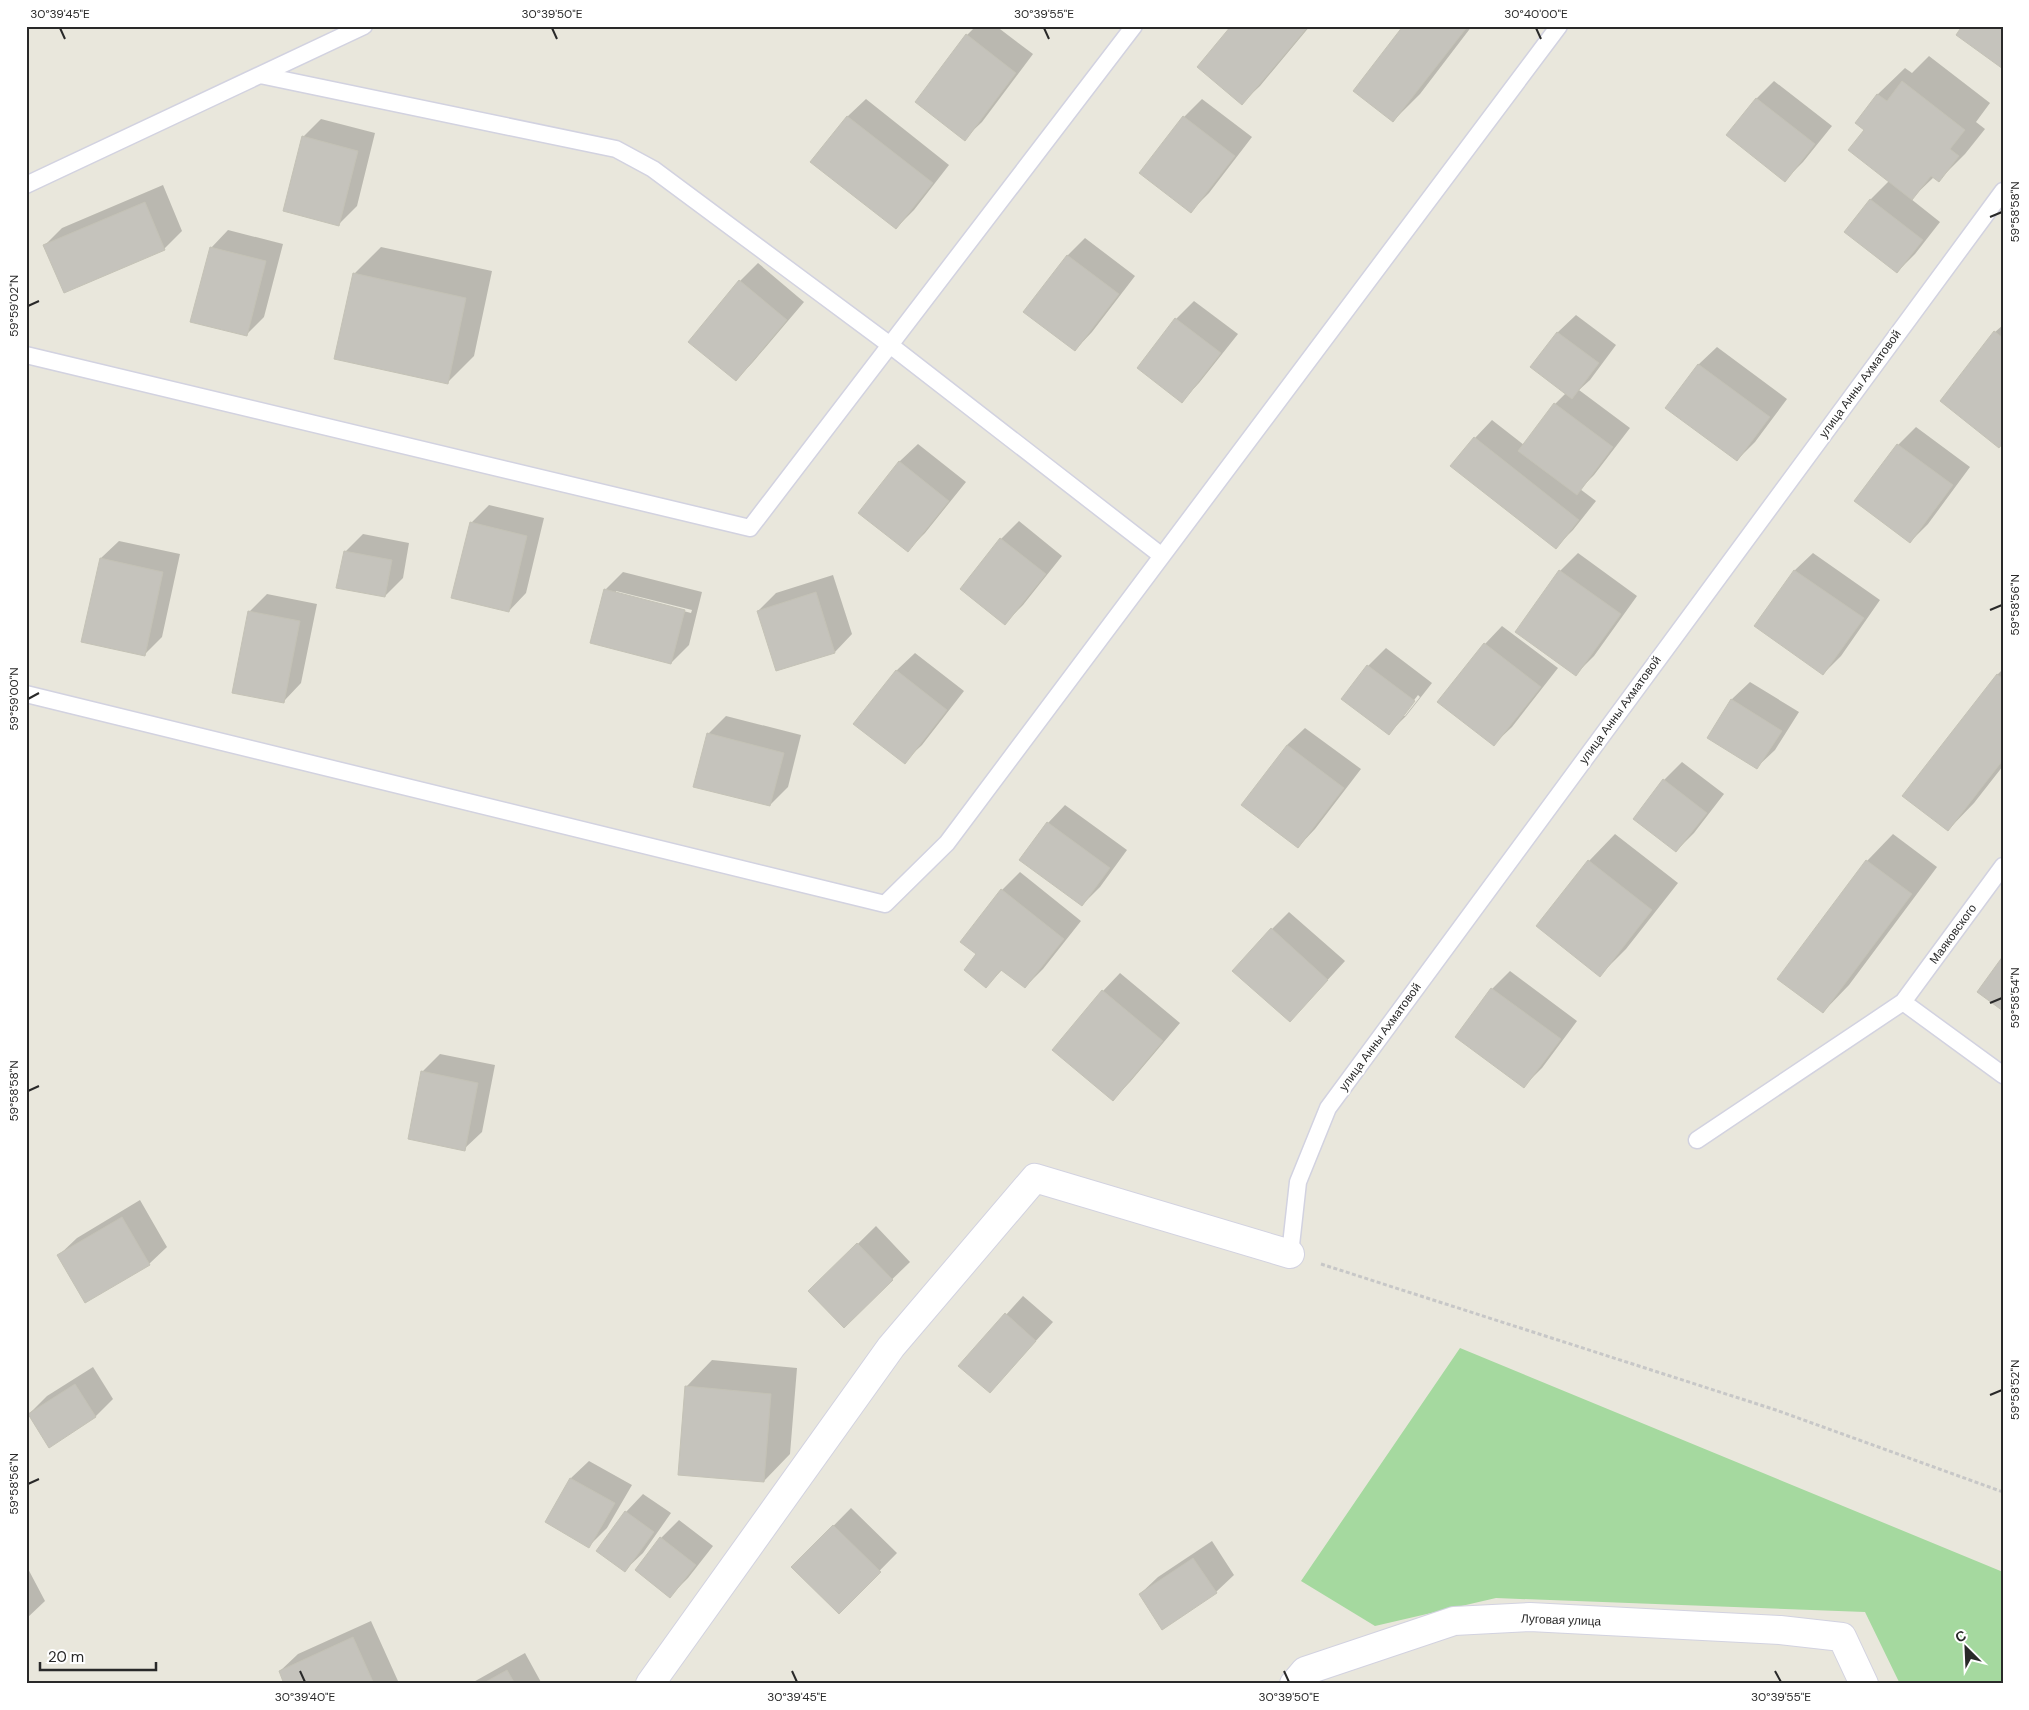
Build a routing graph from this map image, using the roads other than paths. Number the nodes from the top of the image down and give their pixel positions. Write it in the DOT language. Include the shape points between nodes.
graph roads {
  1 [pos="364,26"];
  2 [pos="1134,26"];
  3 [pos="1558,26"];
  4 [pos="260,75"];
  5 [pos="26,185"];
  6 [pos="2003,191"];
  7 [pos="890,345"];
  8 [pos="26,355"];
  9 [pos="1162,556"];
  10 [pos="26,694"];
  11 [pos="2002,869"];
  12 [pos="1903,1002"];
  13 [pos="2003,1075"];
  14 [pos="1697,1140"];
  15 [pos="1290,1254"];
  16 [pos="650,1684"];
  17 [pos="1294,1684"];
  18 [pos="1864,1684"];
  1 -- 4 [label="lane"];
  2 -- 7 [label="lane"];
  3 -- 9 [label="lane"];
  4 -- 5 [label="lane"];
  4 -- 7 [label="lane" via="616,149 654,169"];
  6 -- 15 [label="lane, улица Анны Ахматовой" via="1328,1108 1298,1182"];
  7 -- 8 [label="lane" via="750,528"];
  7 -- 9 [label="lane"];
  9 -- 10 [label="lane" via="947,843 885,904"];
  11 -- 12 [label="lane, Маяковского"];
  12 -- 13 [label="lane"];
  12 -- 14 [label="lane"];
  15 -- 16 [label="street" via="1035,1178 891,1347"];
  17 -- 18 [label="street, Луговая улица" via="1305,1671 1454,1621 1530,1617 1780,1630 1842,1637"];
}
